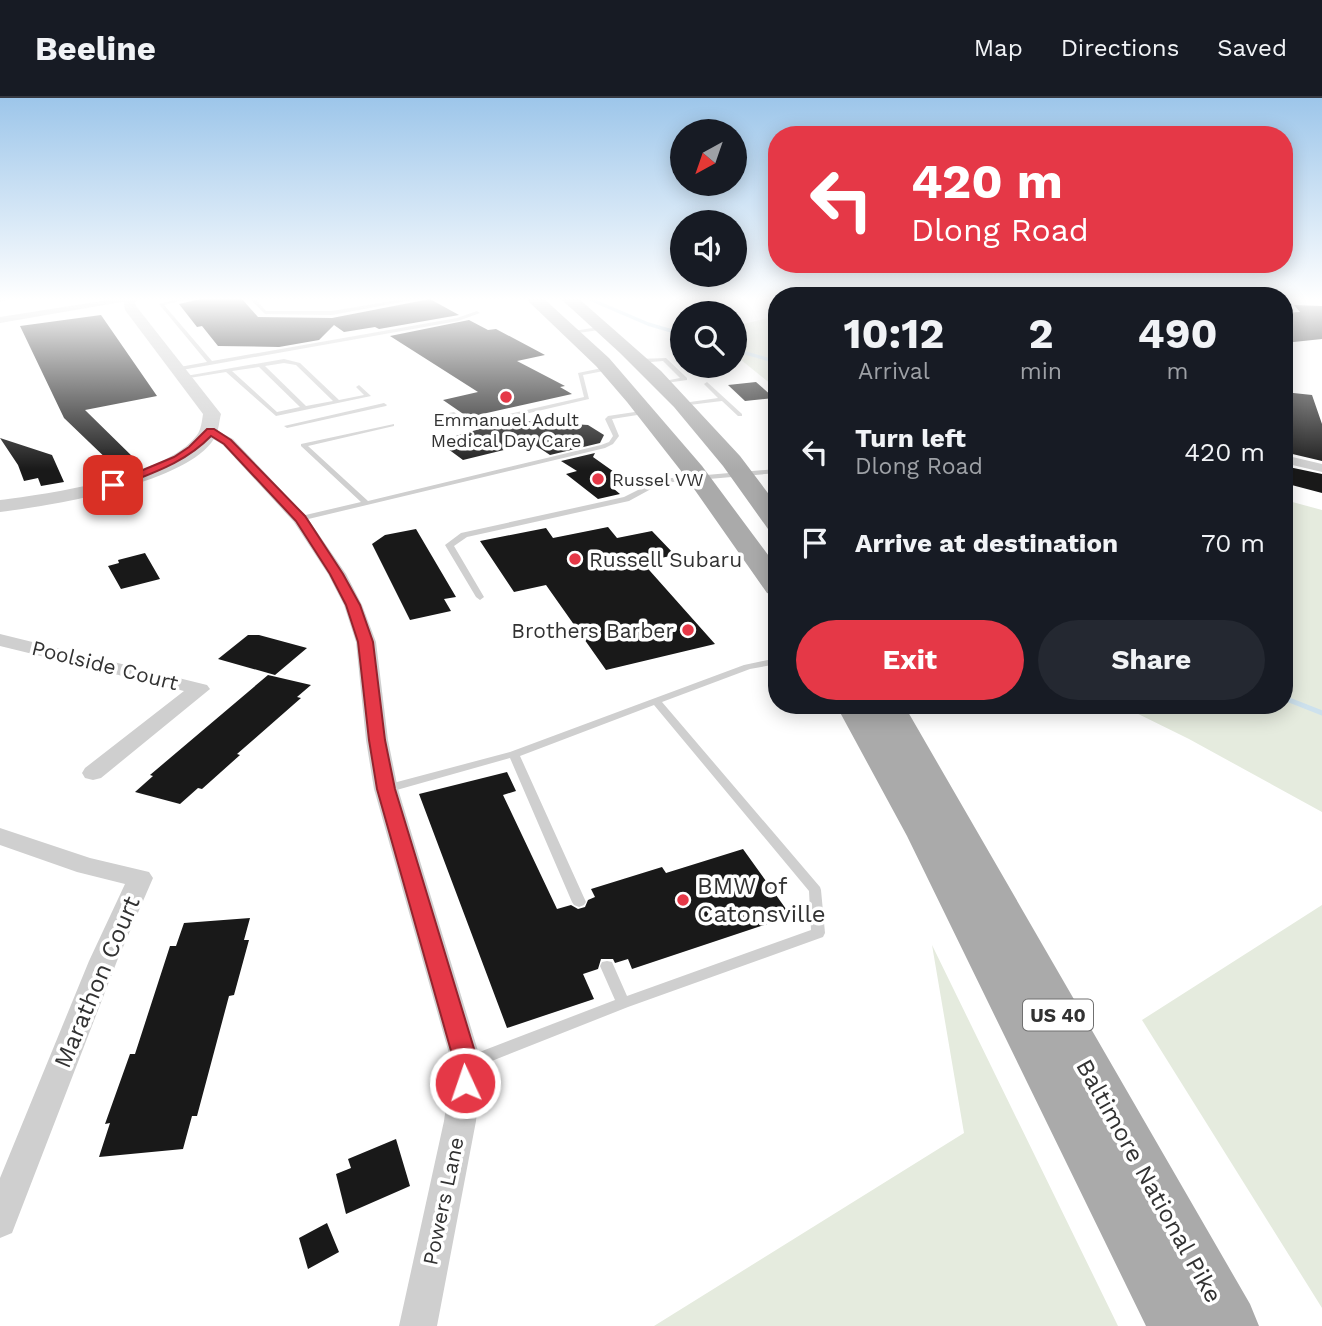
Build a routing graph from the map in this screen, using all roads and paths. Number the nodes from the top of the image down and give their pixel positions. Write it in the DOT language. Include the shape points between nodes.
graph roads {
  1 [pos="166,355"];
  2 [pos="204,355"];
  3 [pos="249,355"];
  4 [pos="593,355"];
  5 [pos="633,355"];
  6 [pos="210,362"];
  7 [pos="261,365"];
  8 [pos="607,369"];
  9 [pos="227,370"];
  10 [pos="179,373"];
  11 [pos="707,384"];
  12 [pos="359,387"];
  13 [pos="723,399"];
  14 [pos="337,402"];
  15 [pos="384,405"];
  16 [pos="683,405"];
  17 [pos="304,408"];
  18 [pos="648,412"];
  19 [pos="453,413"];
  20 [pos="276,414"];
  21 [pos="740,415"];
  22 [pos="391,425"];
  23 [pos="287,426"];
  24 [pos="210,431"];
  25 [pos="303,445"];
  26 [pos="1293,461"];
  27 [pos="1322,468"];
  28 [pos="768,472"];
  29 [pos="742,474"];
  30 [pos="700,478"];
  31 [pos="366,503"];
  32 [pos="0,506"];
  33 [pos="768,510"];
  34 [pos="300,519"];
  35 [pos="768,574"];
  36 [pos="480,597"];
  37 [pos="0,640"];
  38 [pos="768,663"];
  39 [pos="656,701"];
  40 [pos="858,714"];
  41 [pos="892,714"];
  42 [pos="514,754"];
  43 [pos="93,773"];
  44 [pos="386,789"];
  45 [pos="0,836"];
  46 [pos="579,902"];
  47 [pos="607,966"];
  48 [pos="623,1003"];
  49 [pos="467,1065"];
  50 [pos="0,1221"];
  51 [pos="418,1326"];
  52 [pos="1179,1326"];
  53 [pos="1228,1326"];
  1 -- 10 [label="street"];
  2 -- 6 [label="lane"];
  3 -- 6 [label="lane"];
  4 -- 8 [label="main road"];
  5 -- 16 [label="main road"];
  6 -- 10 [label="lane"];
  7 -- 9 [label="lane"];
  7 -- 14 [label="lane" via="298,364"];
  7 -- 17 [label="lane"];
  8 -- 18 [label="main road"];
  8 -- 19 [label="lane" via="580,374 587,398 469,425"];
  9 -- 10 [label="lane"];
  9 -- 20 [label="lane"];
  10 -- 24 [label="street" via="212,414"];
  11 -- 13 [label="lane"];
  12 -- 14 [label="lane" via="368,396"];
  13 -- 16 [label="lane"];
  13 -- 21 [label="lane"];
  14 -- 17 [label="lane"];
  15 -- 23 [label="lane"];
  16 -- 29 [label="main road"];
  17 -- 20 [label="lane"];
  18 -- 30 [label="main road"];
  18 -- 31 [label="lane" via="610,417 616,436 603,447"];
  20 -- 23 [label="lane"];
  22 -- 25 [label="lane"];
  23 -- 25 [label="lane"];
  24 -- 32 [label="street" via="178,459 137,477 74,495"];
  24 -- 34 [label="street, Powers Lane" via="228,442"];
  25 -- 31 [label="lane"];
  26 -- 27 [label="street"];
  28 -- 29 [label="lane"];
  29 -- 30 [label="lane"];
  29 -- 33 [label="main road"];
  30 -- 35 [label="main road"];
  30 -- 36 [label="lane" via="660,481 626,499 464,535 449,545"];
  31 -- 34 [label="lane"];
  34 -- 44 [label="street, Powers Lane" via="337,574 366,642"];
  37 -- 43 [label="street, Poolside Court" via="200,689"];
  38 -- 39 [label="lane"];
  39 -- 42 [label="lane"];
  39 -- 48 [label="lane" via="815,890 818,933"];
  40 -- 52 [label="main road, Baltimore National Pike / US 40" via="927,836"];
  41 -- 53 [label="main road, Baltimore National Pike / US 40"];
  42 -- 44 [label="lane"];
  42 -- 46 [label="lane"];
  44 -- 49 [label="street, Powers Lane"];
  45 -- 50 [label="street, Marathon Court" via="86,866 140,878"];
  47 -- 48 [label="lane"];
  48 -- 49 [label="lane"];
  49 -- 51 [label="street, Powers Lane"];
}
